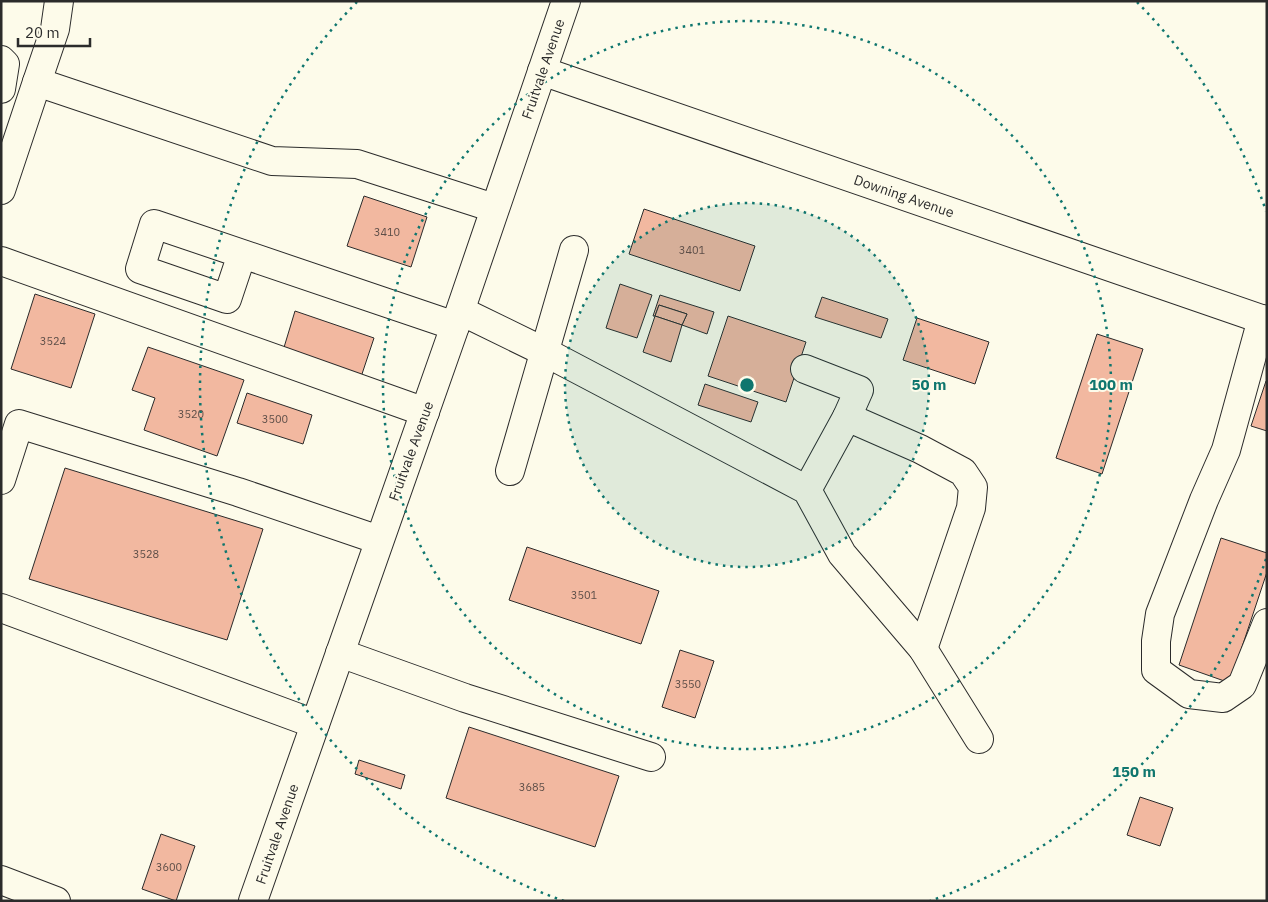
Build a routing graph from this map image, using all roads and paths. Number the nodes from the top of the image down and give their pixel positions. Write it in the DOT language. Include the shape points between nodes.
graph roads {
  1 [pos="59,1"];
  2 [pos="566,1"];
  3 [pos="1,60"];
  4 [pos="542,71"];
  5 [pos="37,82"];
  6 [pos="1,89"];
  7 [pos="1,190"];
  8 [pos="494,208"];
  9 [pos="574,250"];
  10 [pos="242,254"];
  11 [pos="1,261"];
  12 [pos="458,319"];
  13 [pos="1264,320"];
  14 [pos="545,352"];
  15 [pos="805,369"];
  16 [pos="425,412"];
  17 [pos="847,417"];
  18 [pos="510,471"];
  19 [pos="1,480"];
  20 [pos="808,490"];
  21 [pos="379,540"];
  22 [pos="1,608"];
  23 [pos="1267,623"];
  24 [pos="923,649"];
  25 [pos="340,653"];
  26 [pos="315,724"];
  27 [pos="979,739"];
  28 [pos="651,757"];
  29 [pos="1,880"];
  30 [pos="56,901"];
  31 [pos="253,901"];
  1 -- 5 [label="main road" via="56,29"];
  2 -- 4 [label="main road, Fruitvale Avenue"];
  3 -- 6 [label="main road" via="5,64"];
  4 -- 8 [label="main road, Fruitvale Avenue"];
  4 -- 13 [label="main road, Downing Avenue"];
  5 -- 7 [label="main road"];
  5 -- 8 [label="main road" via="272,161 357,164"];
  8 -- 12 [label="main road, Fruitvale Avenue"];
  9 -- 14 [label="main road"];
  10 -- 12 [label="main road"];
  11 -- 16 [label="main road"];
  12 -- 14 [label="main road"];
  12 -- 16 [label="main road, Fruitvale Avenue"];
  13 -- 23 [label="main road" via="1226,450 1160,614 1156,670 1189,694 1223,698 1242,686"];
  14 -- 18 [label="main road"];
  14 -- 20 [label="main road"];
  15 -- 17 [label="main road" via="859,390"];
  16 -- 21 [label="main road, Fruitvale Avenue"];
  17 -- 20 [label="main road"];
  17 -- 24 [label="main road" via="963,472 974,487 971,508"];
  19 -- 21 [label="main road" via="19,424"];
  20 -- 24 [label="main road" via="842,554"];
  21 -- 25 [label="main road, Fruitvale Avenue"];
  22 -- 26 [label="main road"];
  24 -- 27 [label="main road"];
  25 -- 26 [label="main road, Fruitvale Avenue"];
  25 -- 28 [label="main road" via="465,698"];
  26 -- 31 [label="main road, Fruitvale Avenue"];
  29 -- 30 [label="main road"];
}
